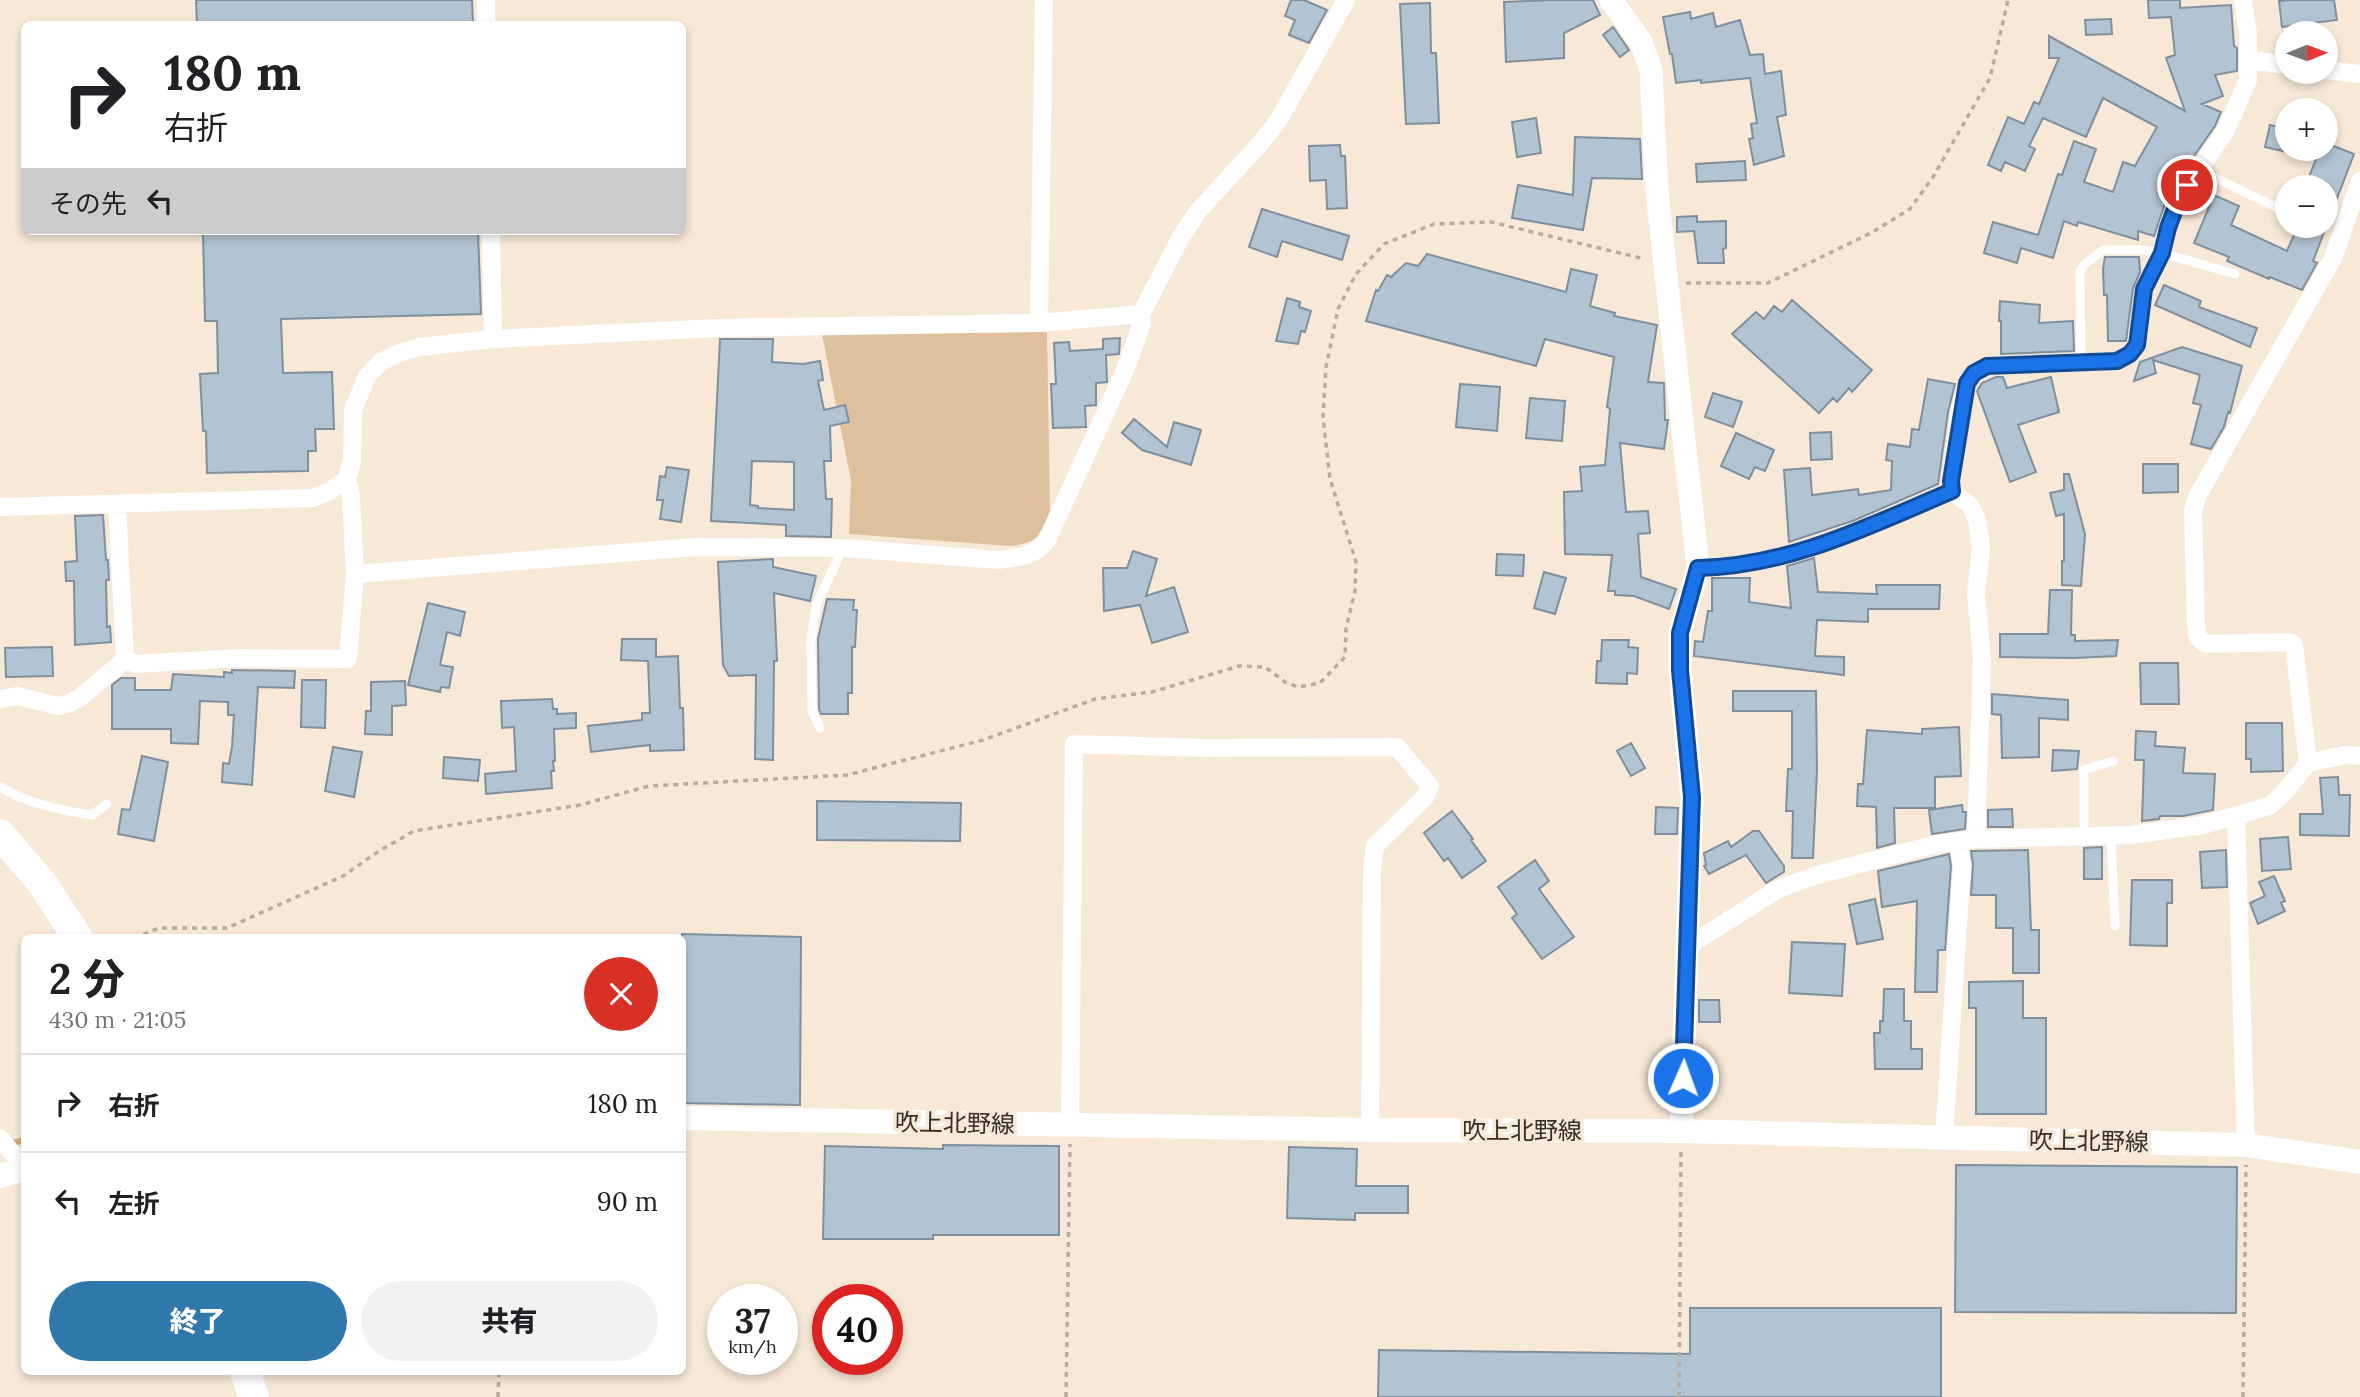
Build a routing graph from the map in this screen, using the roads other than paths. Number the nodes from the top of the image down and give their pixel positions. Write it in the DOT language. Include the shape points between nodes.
graph roads {
  1 [pos="486,0"];
  2 [pos="1044,0"];
  3 [pos="1346,0"];
  4 [pos="1611,0"];
  5 [pos="2243,0"];
  6 [pos="486,21"];
  7 [pos="2250,60"];
  8 [pos="2275,63"];
  9 [pos="2338,71"];
  10 [pos="2360,74"];
  11 [pos="2199,170"];
  12 [pos="2360,181"];
  13 [pos="2275,207"];
  14 [pos="491,235"];
  15 [pos="2162,253"];
  16 [pos="2235,275"];
  17 [pos="1141,314"];
  18 [pos="1039,323"];
  19 [pos="494,339"];
  20 [pos="2081,363"];
  21 [pos="347,479"];
  22 [pos="1952,491"];
  23 [pos="117,503"];
  24 [pos="0,507"];
  25 [pos="843,548"];
  26 [pos="1698,568"];
  27 [pos="355,574"];
  28 [pos="125,660"];
  29 [pos="0,699"];
  30 [pos="820,728"];
  31 [pos="2360,756"];
  32 [pos="2113,761"];
  33 [pos="2308,763"];
  34 [pos="0,788"];
  35 [pos="107,804"];
  36 [pos="2236,816"];
  37 [pos="0,834"];
  38 [pos="2111,835"];
  39 [pos="2084,836"];
  40 [pos="1967,840"];
  41 [pos="2115,926"];
  42 [pos="75,934"];
  43 [pos="1689,946"];
  44 [pos="686,1118"];
  45 [pos="1070,1125"];
  46 [pos="1370,1130"];
  47 [pos="1681,1131"];
  48 [pos="1944,1137"];
  49 [pos="0,1138"];
  50 [pos="2246,1145"];
  51 [pos="2360,1161"];
  52 [pos="21,1164"];
  53 [pos="21,1169"];
  54 [pos="0,1176"];
  55 [pos="246,1375"];
  56 [pos="254,1397"];
  1 -- 6 [label="street"];
  2 -- 18 [label="street"];
  3 -- 17 [label="street" via="1278,121 1199,210"];
  4 -- 26 [label="street" via="1641,42 1651,70 1657,192"];
  5 -- 7 [label="street"];
  7 -- 8 [label="street"];
  7 -- 11 [label="street" via="2248,80 2225,132"];
  9 -- 10 [label="street"];
  11 -- 13 [label="lane"];
  11 -- 15 [label="street" via="2179,198"];
  12 -- 33 [label="street" via="2333,258 2201,489 2193,511 2198,638 2207,644 2294,645"];
  14 -- 19 [label="street"];
  15 -- 16 [label="lane"];
  15 -- 20 [label="street" via="2144,289 2137,345 2117,361"];
  15 -- 20 [label="lane" via="2103,250 2085,264 2080,271"];
  17 -- 18 [label="street"];
  17 -- 25 [label="street" via="1126,368 1038,551 998,559"];
  18 -- 19 [label="street" via="717,328"];
  19 -- 21 [label="street" via="419,348 381,362 367,376 353,410"];
  20 -- 22 [label="street" via="1987,366 1974,373 1962,406"];
  21 -- 23 [label="street" via="313,498"];
  21 -- 27 [label="street"];
  22 -- 26 [label="street" via="1830,543 1762,562"];
  22 -- 40 [label="street" via="1970,505 1981,547 1976,594 1982,659"];
  23 -- 24 [label="street"];
  23 -- 28 [label="street"];
  25 -- 27 [label="street" via="695,547"];
  25 -- 30 [label="lane" via="817,603 811,638 812,711"];
  26 -- 43 [label="street" via="1680,633 1692,797"];
  27 -- 28 [label="street" via="348,659 240,658 136,664"];
  28 -- 29 [label="street" via="68,704 58,706 18,696"];
  31 -- 33 [label="street"];
  32 -- 39 [label="lane" via="2084,770"];
  33 -- 36 [label="street" via="2269,806"];
  34 -- 35 [label="lane" via="51,809 92,815"];
  36 -- 38 [label="street" via="2187,828"];
  36 -- 50 [label="street"];
  37 -- 42 [label="highway" via="42,883"];
  38 -- 39 [label="street"];
  38 -- 41 [label="lane"];
  39 -- 40 [label="street"];
  40 -- 43 [label="street" via="1817,875 1778,889"];
  40 -- 48 [label="street"];
  43 -- 47 [label="street"];
  44 -- 45 [label="main road, 吹上北野線"];
  45 -- 46 [label="main road, 吹上北野線"];
  45 -- 46 [label="street" via="1074,744 1397,747 1430,786 1425,797 1375,846"];
  46 -- 47 [label="main road, 吹上北野線"];
  47 -- 48 [label="main road, 吹上北野線"];
  48 -- 50 [label="main road, 吹上北野線"];
  49 -- 52 [label="street"];
  50 -- 51 [label="main road, 吹上北野線"];
  53 -- 54 [label="main road"];
  55 -- 56 [label="highway"];
}
